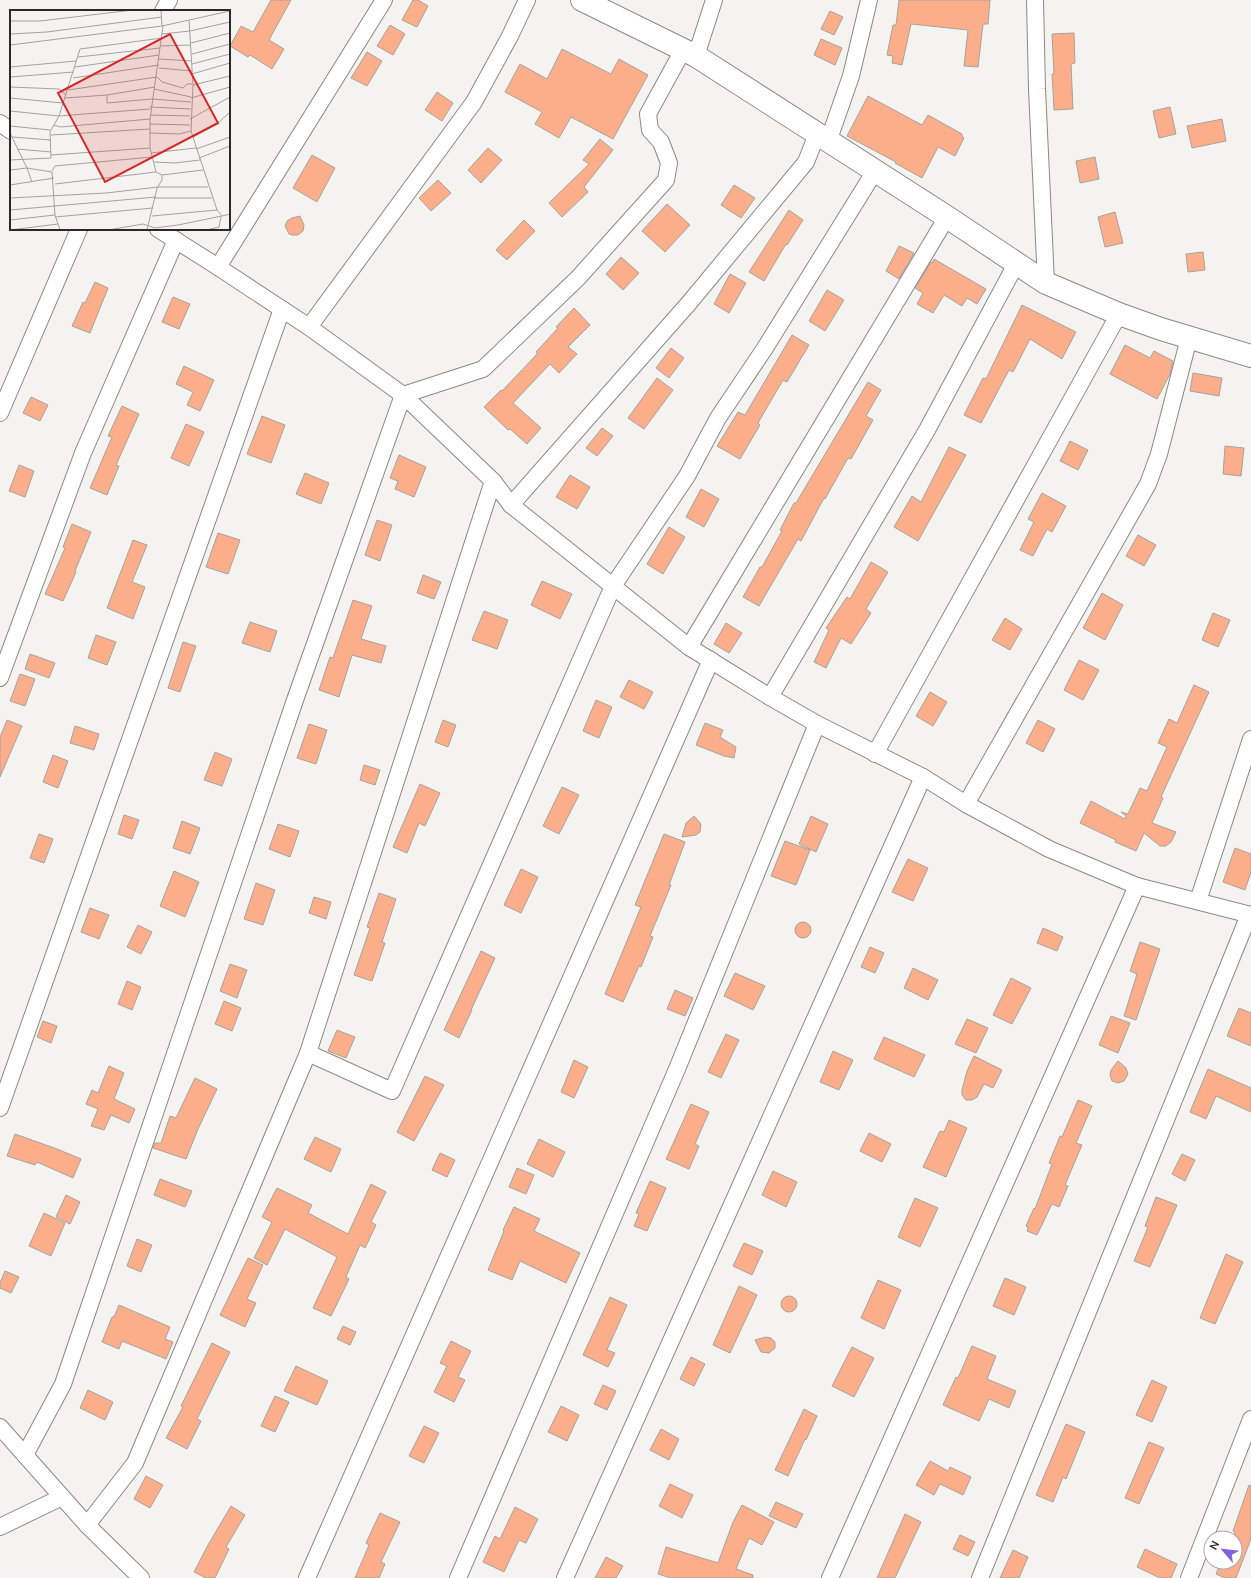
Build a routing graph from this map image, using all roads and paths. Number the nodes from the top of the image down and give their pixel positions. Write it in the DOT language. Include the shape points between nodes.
graph roads {
  1 [pos="169,0"];
  2 [pos="384,0"];
  3 [pos="527,0"];
  4 [pos="582,0"];
  5 [pos="714,0"];
  6 [pos="869,0"];
  7 [pos="1035,0"];
  8 [pos="164,10"];
  9 [pos="689,53"];
  10 [pos="0,123"];
  11 [pos="10,130"];
  12 [pos="822,138"];
  13 [pos="875,171"];
  14 [pos="947,217"];
  15 [pos="79,230"];
  16 [pos="160,230"];
  17 [pos="176,240"];
  18 [pos="1016,264"];
  19 [pos="218,267"];
  20 [pos="1046,283"];
  21 [pos="282,310"];
  22 [pos="1119,314"];
  23 [pos="309,327"];
  24 [pos="1189,338"];
  25 [pos="1251,356"];
  26 [pos="403,395"];
  27 [pos="0,413"];
  28 [pos="493,481"];
  29 [pos="511,505"];
  30 [pos="613,586"];
  31 [pos="689,647"];
  32 [pos="711,660"];
  33 [pos="0,678"];
  34 [pos="770,697"];
  35 [pos="817,724"];
  36 [pos="1251,739"];
  37 [pos="875,754"];
  38 [pos="923,777"];
  39 [pos="966,804"];
  40 [pos="1137,886"];
  41 [pos="1198,901"];
  42 [pos="1250,915"];
  43 [pos="308,1053"];
  44 [pos="0,1108"];
  45 [pos="1251,1419"];
  46 [pos="0,1427"];
  47 [pos="26,1455"];
  48 [pos="62,1497"];
  49 [pos="87,1525"];
  50 [pos="0,1527"];
  51 [pos="141,1578"];
  52 [pos="307,1578"];
  53 [pos="458,1578"];
  54 [pos="565,1578"];
  55 [pos="830,1578"];
  56 [pos="980,1578"];
  57 [pos="1189,1578"];
  1 -- 8 [label="street"];
  2 -- 19 [label="street"];
  3 -- 23 [label="street" via="474,102"];
  4 -- 9 [label="street"];
  5 -- 9 [label="street"];
  6 -- 12 [label="street" via="851,76"];
  7 -- 20 [label="street"];
  9 -- 12 [label="street"];
  9 -- 26 [label="street" via="648,114 650,130 661,142 669,163 666,180 578,278 483,369"];
  10 -- 11 [label="street"];
  12 -- 13 [label="street"];
  12 -- 29 [label="street" via="806,162 689,303"];
  13 -- 14 [label="street"];
  13 -- 30 [label="street" via="765,348 718,418 687,476"];
  14 -- 18 [label="street"];
  14 -- 31 [label="street"];
  15 -- 27 [label="street"];
  16 -- 17 [label="street"];
  17 -- 19 [label="street"];
  17 -- 33 [label="street" via="83,453"];
  18 -- 20 [label="street"];
  18 -- 34 [label="street" via="927,430"];
  19 -- 21 [label="street"];
  20 -- 22 [label="street"];
  21 -- 23 [label="street"];
  21 -- 44 [label="street"];
  22 -- 24 [label="street"];
  22 -- 37 [label="street"];
  23 -- 26 [label="street"];
  24 -- 25 [label="street"];
  24 -- 39 [label="street" via="1159,454 1148,484"];
  26 -- 28 [label="street"];
  26 -- 47 [label="street" via="295,700 63,1384"];
  28 -- 29 [label="street"];
  28 -- 43 [label="street"];
  29 -- 30 [label="street"];
  30 -- 31 [label="street"];
  30 -- 43 [label="street" via="392,1091"];
  31 -- 32 [label="street"];
  32 -- 34 [label="street"];
  32 -- 52 [label="street"];
  34 -- 35 [label="street"];
  35 -- 37 [label="street"];
  35 -- 53 [label="street" via="677,1069"];
  36 -- 41 [label="street"];
  37 -- 38 [label="street"];
  38 -- 39 [label="street"];
  38 -- 54 [label="street"];
  39 -- 40 [label="street" via="1049,850"];
  40 -- 41 [label="street"];
  40 -- 55 [label="street"];
  41 -- 42 [label="street"];
  42 -- 56 [label="street"];
  43 -- 49 [label="street" via="135,1463"];
  45 -- 57 [label="street"];
  46 -- 47 [label="street"];
  47 -- 48 [label="street"];
  48 -- 49 [label="street"];
  48 -- 50 [label="street"];
  49 -- 51 [label="street"];
}
